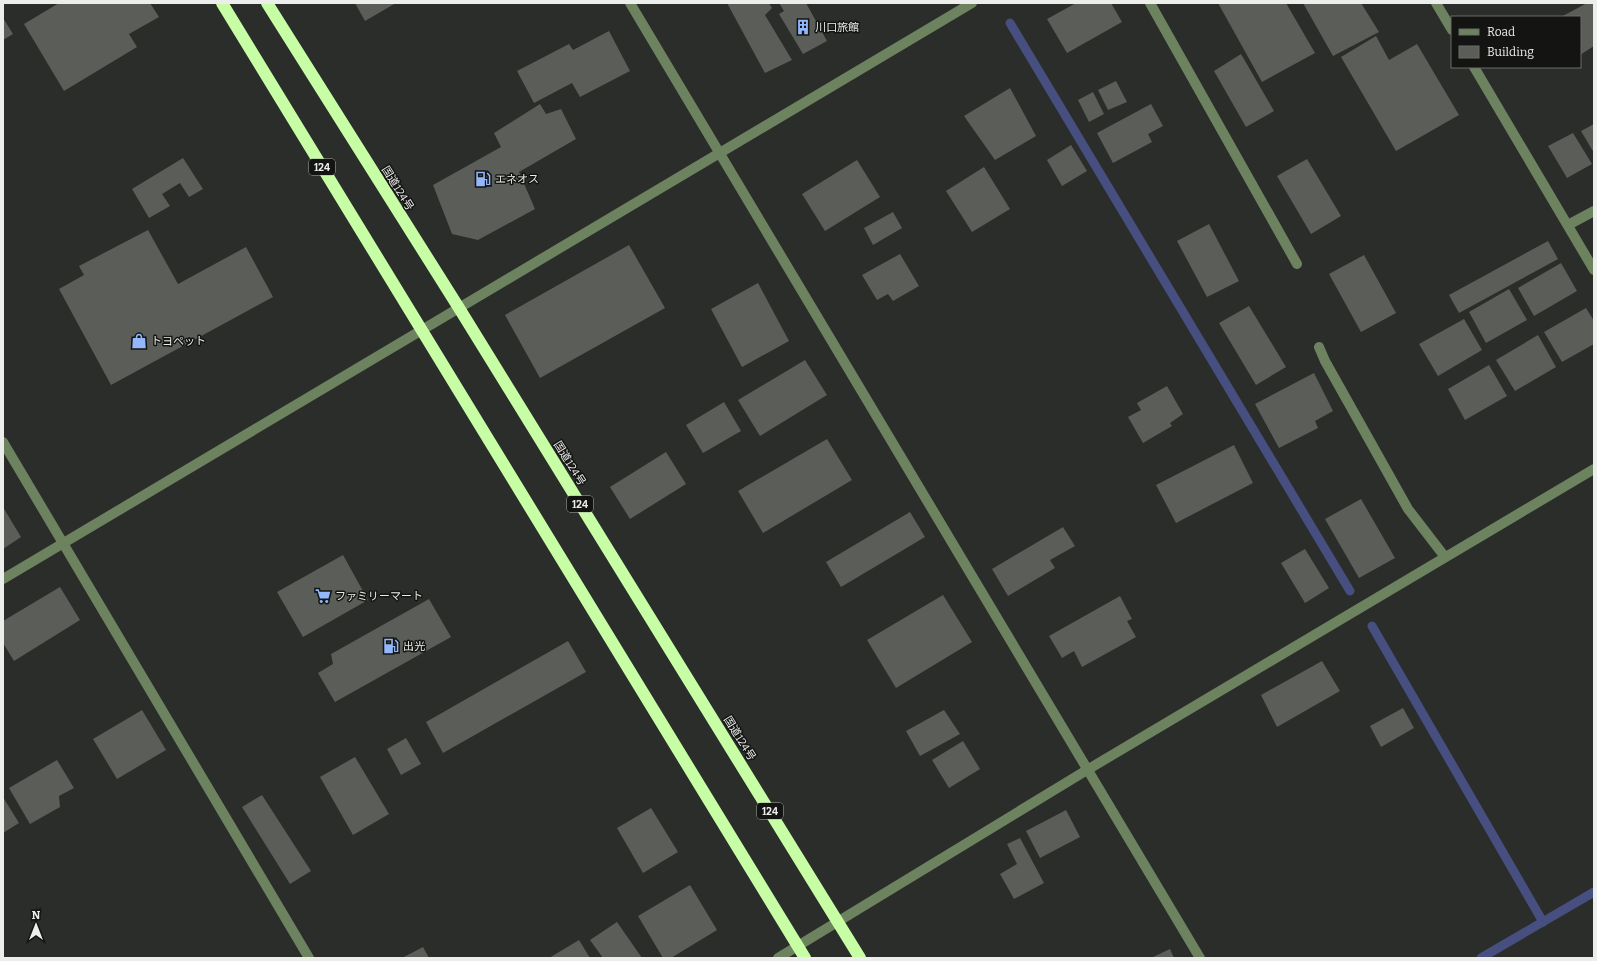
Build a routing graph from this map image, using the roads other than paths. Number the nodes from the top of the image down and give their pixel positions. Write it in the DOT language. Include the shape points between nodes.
graph roads {
  1 [pos="222,3"];
  2 [pos="267,3"];
  3 [pos="630,3"];
  4 [pos="972,3"];
  5 [pos="1150,3"];
  6 [pos="1436,3"];
  7 [pos="1451,28"];
  8 [pos="1475,68"];
  9 [pos="720,153"];
  10 [pos="1594,211"];
  11 [pos="1568,225"];
  12 [pos="1296,264"];
  13 [pos="1594,270"];
  14 [pos="458,308"];
  15 [pos="421,331"];
  16 [pos="1319,346"];
  17 [pos="3,442"];
  18 [pos="1594,469"];
  19 [pos="63,543"];
  20 [pos="1445,557"];
  21 [pos="3,579"];
  22 [pos="1087,770"];
  23 [pos="838,922"];
  24 [pos="798,946"];
  25 [pos="309,958"];
  26 [pos="778,958"];
  27 [pos="805,958"];
  28 [pos="860,958"];
  29 [pos="1200,958"];
  1 -- 15 [label="highway, 124"];
  2 -- 14 [label="highway, 国道124号 / 124"];
  3 -- 9 [label="street"];
  4 -- 9 [label="street"];
  5 -- 12 [label="street"];
  6 -- 7 [label="street"];
  8 -- 11 [label="street"];
  9 -- 14 [label="street"];
  9 -- 22 [label="street"];
  10 -- 11 [label="street"];
  11 -- 13 [label="street"];
  14 -- 15 [label="street"];
  14 -- 23 [label="highway, 国道124号 / 124"];
  15 -- 19 [label="street"];
  15 -- 24 [label="highway, 124"];
  16 -- 20 [label="street" via="1408,509"];
  17 -- 19 [label="street"];
  18 -- 20 [label="street"];
  19 -- 21 [label="street"];
  19 -- 25 [label="street"];
  20 -- 22 [label="street"];
  22 -- 23 [label="street"];
  22 -- 29 [label="street"];
  23 -- 24 [label="street"];
  23 -- 28 [label="highway, 国道124号 / 124"];
  24 -- 26 [label="street"];
  24 -- 27 [label="highway, 124"];
}
